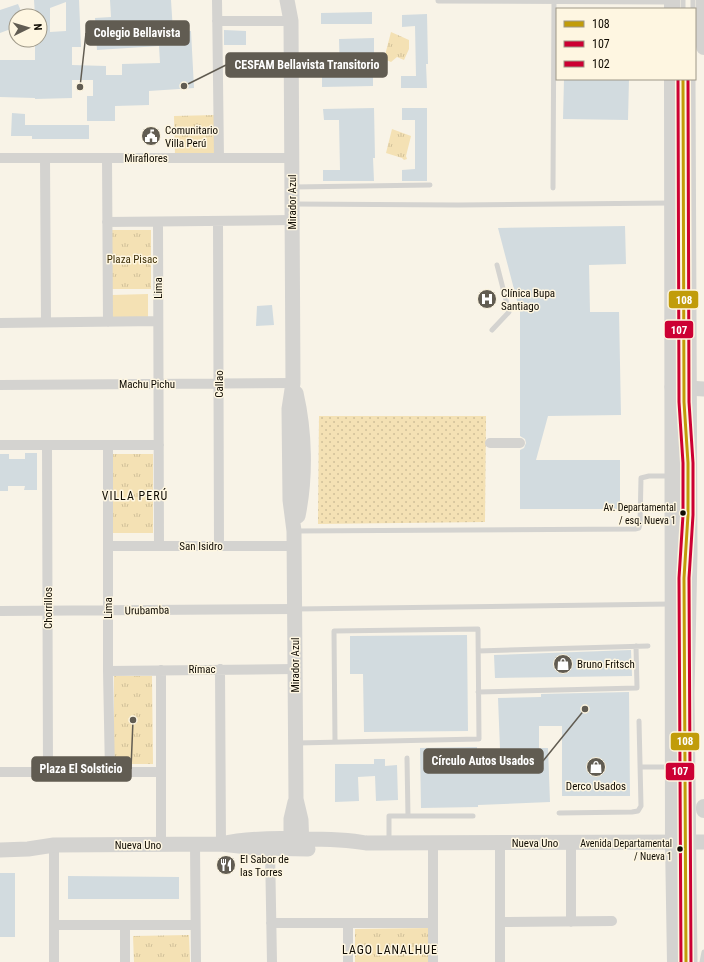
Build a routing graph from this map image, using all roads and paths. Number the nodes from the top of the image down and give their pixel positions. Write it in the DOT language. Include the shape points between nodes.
graph roads {
  1 [pos="217,0"];
  2 [pos="287,0"];
  3 [pos="296,0"];
  4 [pos="704,0"];
  5 [pos="438,1"];
  6 [pos="554,1"];
  7 [pos="676,4"];
  8 [pos="217,21"];
  9 [pos="291,22"];
  10 [pos="704,47"];
  11 [pos="672,80"];
  12 [pos="683,80"];
  13 [pos="693,80"];
  14 [pos="0,158"];
  15 [pos="46,158"];
  16 [pos="107,158"];
  17 [pos="218,158"];
  18 [pos="292,158"];
  19 [pos="430,185"];
  20 [pos="292,187"];
  21 [pos="553,188"];
  22 [pos="292,204"];
  23 [pos="677,209"];
  24 [pos="292,220"];
  25 [pos="218,221"];
  26 [pos="107,222"];
  27 [pos="158,222"];
  28 [pos="672,251"];
  29 [pos="497,265"];
  30 [pos="683,290"];
  31 [pos="158,321"];
  32 [pos="46,322"];
  33 [pos="108,322"];
  34 [pos="0,323"];
  35 [pos="492,330"];
  36 [pos="293,383"];
  37 [pos="0,384"];
  38 [pos="158,384"];
  39 [pos="218,384"];
  40 [pos="689,388"];
  41 [pos="490,443"];
  42 [pos="520,443"];
  43 [pos="0,445"];
  44 [pos="47,445"];
  45 [pos="108,445"];
  46 [pos="159,445"];
  47 [pos="672,476"];
  48 [pos="294,531"];
  49 [pos="108,546"];
  50 [pos="159,546"];
  51 [pos="220,546"];
  52 [pos="294,546"];
  53 [pos="673,604"];
  54 [pos="295,609"];
  55 [pos="0,610"];
  56 [pos="48,610"];
  57 [pos="108,610"];
  58 [pos="636,646"];
  59 [pos="648,646"];
  60 [pos="478,651"];
  61 [pos="220,669"];
  62 [pos="295,669"];
  63 [pos="108,670"];
  64 [pos="161,670"];
  65 [pos="478,692"];
  66 [pos="639,721"];
  67 [pos="335,742"];
  68 [pos="296,743"];
  69 [pos="407,758"];
  70 [pos="640,767"];
  71 [pos="673,767"];
  72 [pos="0,772"];
  73 [pos="48,772"];
  74 [pos="110,772"];
  75 [pos="161,772"];
  76 [pos="559,813"];
  77 [pos="408,816"];
  78 [pos="473,816"];
  79 [pos="0,840"];
  80 [pos="571,842"];
  81 [pos="689,842"];
  82 [pos="389,843"];
  83 [pos="433,843"];
  84 [pos="500,843"];
  85 [pos="194,844"];
  86 [pos="221,844"];
  87 [pos="296,844"];
  88 [pos="54,845"];
  89 [pos="160,845"];
  90 [pos="270,849"];
  91 [pos="0,850"];
  92 [pos="612,921"];
  93 [pos="500,922"];
  94 [pos="571,922"];
  95 [pos="348,923"];
  96 [pos="433,923"];
  97 [pos="271,924"];
  98 [pos="125,925"];
  99 [pos="195,925"];
  100 [pos="54,926"];
  101 [pos="704,952"];
  102 [pos="54,962"];
  103 [pos="125,962"];
  104 [pos="196,962"];
  105 [pos="272,962"];
  106 [pos="348,962"];
  107 [pos="433,962"];
  108 [pos="500,962"];
  109 [pos="675,962"];
  110 [pos="686,962"];
  111 [pos="695,962"];
  112 [pos="702,962"];
  1 -- 8 [label="street"];
  2 -- 9 [label="street, Mirador Azul"];
  3 -- 9 [label="street, Mirador Azul"];
  4 -- 10 [label="main road"];
  5 -- 6 [label="lane"];
  6 -- 7 [label="lane"];
  6 -- 21 [label="lane"];
  8 -- 9 [label="street"];
  8 -- 17 [label="street"];
  9 -- 18 [label="street, Mirador Azul"];
  11 -- 23 [label="main road"];
  12 -- 23 [label="lane"];
  13 -- 40 [label="lane"];
  14 -- 15 [label="street, Miraflores"];
  15 -- 16 [label="street, Miraflores"];
  15 -- 32 [label="street"];
  16 -- 17 [label="street, Miraflores"];
  16 -- 26 [label="street"];
  17 -- 18 [label="street, Miraflores"];
  18 -- 20 [label="street, Mirador Azul"];
  19 -- 20 [label="lane"];
  20 -- 22 [label="street, Mirador Azul"];
  22 -- 23 [label="lane"];
  22 -- 24 [label="street, Mirador Azul"];
  23 -- 28 [label="main road"];
  23 -- 30 [label="lane"];
  24 -- 25 [label="street"];
  24 -- 36 [label="street, Mirador Azul"];
  25 -- 27 [label="street"];
  25 -- 39 [label="street, Callao"];
  26 -- 27 [label="street"];
  26 -- 33 [label="street"];
  27 -- 31 [label="street, Lima"];
  28 -- 30 [label="lane"];
  28 -- 40 [label="main road"];
  29 -- 35 [label="lane" via="509,312"];
  30 -- 40 [label="lane"];
  31 -- 33 [label="street"];
  31 -- 38 [label="street, Lima"];
  32 -- 33 [label="street"];
  32 -- 34 [label="street"];
  36 -- 39 [label="street, Machu Pichu"];
  36 -- 48 [label="street, Mirador Azul" via="289,409 290,500"];
  37 -- 38 [label="street, Machu Pichu"];
  38 -- 39 [label="street, Machu Pichu"];
  38 -- 46 [label="street, Lima"];
  39 -- 51 [label="street, Callao"];
  40 -- 47 [label="main road"];
  40 -- 81 [label="lane" via="695,554"];
  40 -- 81 [label="lane" via="684,418 688,463 688,526 684,578"];
  41 -- 42 [label="street"];
  43 -- 44 [label="street"];
  44 -- 45 [label="street"];
  44 -- 56 [label="street, Chorrillos"];
  45 -- 46 [label="street"];
  45 -- 49 [label="street, Lima"];
  46 -- 50 [label="street, Lima"];
  47 -- 48 [label="lane" via="641,478 640,524 639,528 635,529"];
  47 -- 53 [label="main road"];
  48 -- 52 [label="street, Mirador Azul"];
  49 -- 50 [label="street, San Isidro"];
  49 -- 57 [label="street, Lima"];
  50 -- 51 [label="street, San Isidro"];
  51 -- 52 [label="street, San Isidro"];
  52 -- 54 [label="street, Mirador Azul"];
  53 -- 54 [label="lane"];
  53 -- 71 [label="main road"];
  54 -- 57 [label="street, Urubamba"];
  54 -- 62 [label="street, Mirador Azul"];
  55 -- 56 [label="street, Urubamba"];
  56 -- 57 [label="street, Urubamba"];
  56 -- 73 [label="street, Chorrillos"];
  57 -- 63 [label="street, Lima"];
  58 -- 59 [label="lane"];
  58 -- 60 [label="lane"];
  58 -- 65 [label="lane" via="637,688"];
  60 -- 65 [label="lane"];
  60 -- 67 [label="lane" via="478,629 334,631"];
  61 -- 62 [label="street, Rímac"];
  61 -- 64 [label="street, Rímac"];
  61 -- 86 [label="street"];
  62 -- 68 [label="street, Mirador Azul"];
  63 -- 64 [label="street, Rímac"];
  63 -- 74 [label="street, Lima"];
  64 -- 75 [label="street"];
  65 -- 67 [label="lane" via="479,739"];
  66 -- 70 [label="lane"];
  67 -- 68 [label="lane"];
  68 -- 87 [label="street, Mirador Azul" via="296,799 291,819"];
  69 -- 77 [label="lane"];
  70 -- 71 [label="lane"];
  70 -- 76 [label="lane" via="642,806 638,811"];
  71 -- 81 [label="main road"];
  72 -- 73 [label="street"];
  73 -- 74 [label="street"];
  74 -- 75 [label="street"];
  75 -- 89 [label="street"];
  77 -- 78 [label="lane"];
  77 -- 82 [label="lane" via="389,816"];
  79 -- 88 [label="street, Nueva Uno"];
  80 -- 81 [label="street, Nueva Uno"];
  80 -- 84 [label="street, Nueva Uno"];
  80 -- 94 [label="street"];
  81 -- 109 [label="main road"];
  81 -- 110 [label="lane"];
  81 -- 111 [label="lane"];
  82 -- 83 [label="street, Nueva Uno"];
  82 -- 87 [label="street, Nueva Uno" via="366,843 337,848"];
  83 -- 84 [label="street, Nueva Uno"];
  83 -- 96 [label="street"];
  84 -- 93 [label="street"];
  85 -- 86 [label="street, Nueva Uno"];
  85 -- 89 [label="street, Nueva Uno"];
  85 -- 99 [label="street"];
  86 -- 87 [label="street, Nueva Uno" via="248,839"];
  86 -- 90 [label="street, Nueva Uno"];
  87 -- 90 [label="street, Nueva Uno"];
  88 -- 89 [label="street, Nueva Uno"];
  88 -- 91 [label="street, Nueva Uno"];
  88 -- 100 [label="street"];
  90 -- 97 [label="street"];
  92 -- 94 [label="street"];
  93 -- 94 [label="street"];
  93 -- 108 [label="street"];
  95 -- 96 [label="street"];
  95 -- 97 [label="street"];
  95 -- 106 [label="street"];
  96 -- 107 [label="street"];
  97 -- 105 [label="street"];
  98 -- 99 [label="street"];
  98 -- 100 [label="street"];
  98 -- 103 [label="street"];
  99 -- 104 [label="street"];
  100 -- 102 [label="street"];
  101 -- 112 [label="lane"];
}
